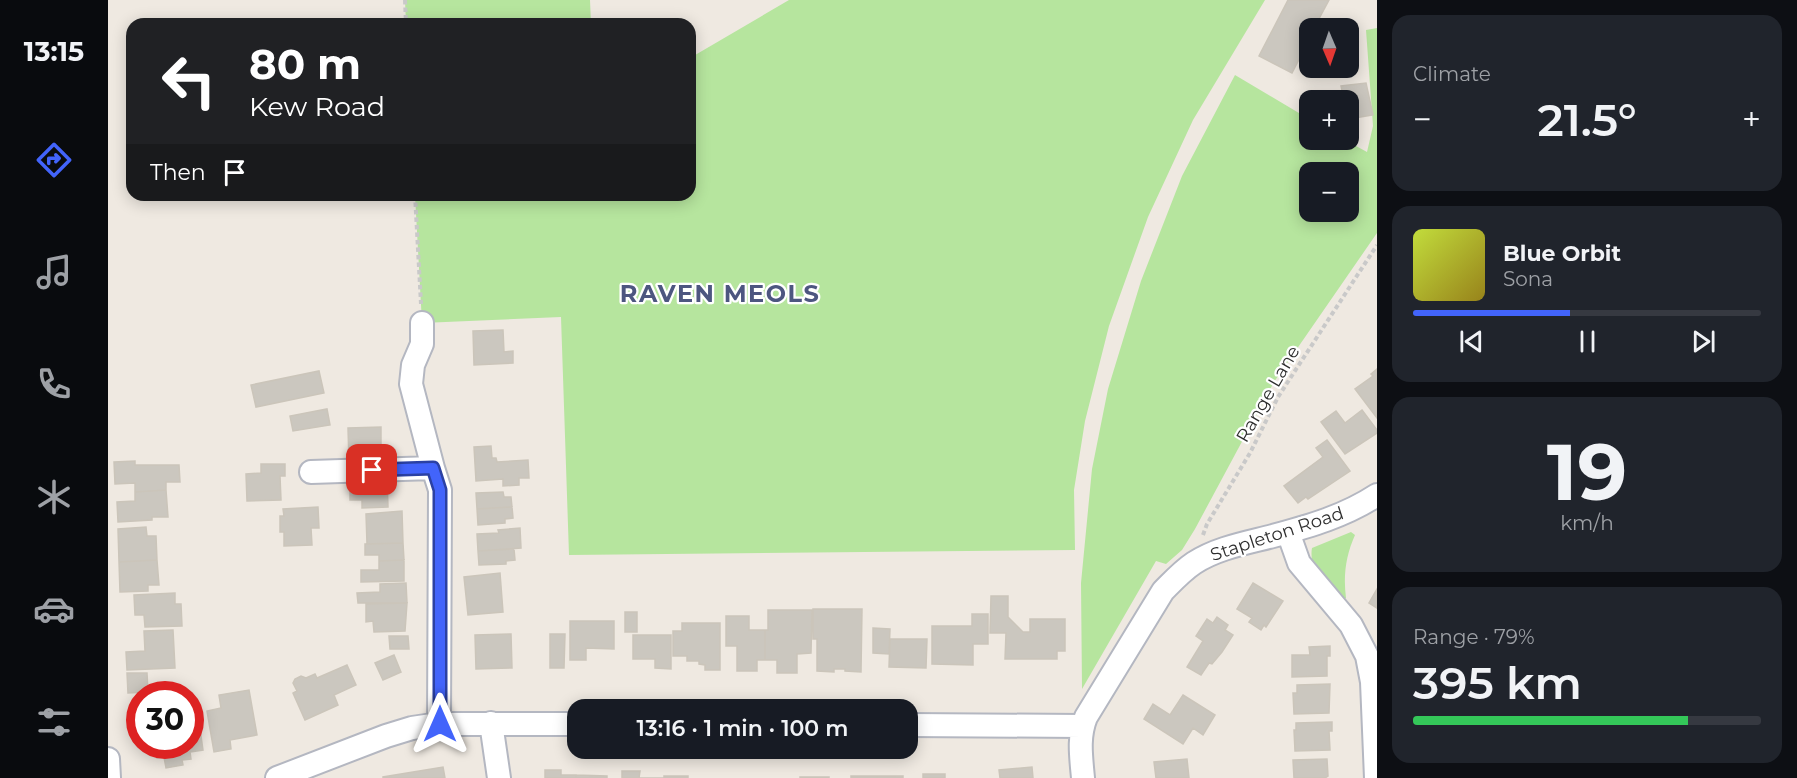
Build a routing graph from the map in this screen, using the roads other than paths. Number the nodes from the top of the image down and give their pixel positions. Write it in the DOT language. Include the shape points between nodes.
graph roads {
  1 [pos="422,323"];
  2 [pos="433,468"];
  3 [pos="311,472"];
  4 [pos="1377,495"];
  5 [pos="1288,532"];
  6 [pos="491,723"];
  7 [pos="440,724"];
  8 [pos="567,724"];
  9 [pos="918,725"];
  10 [pos="1083,726"];
  11 [pos="108,759"];
  12 [pos="109,778"];
  13 [pos="277,778"];
  14 [pos="498,778"];
  15 [pos="1083,778"];
  16 [pos="1376,778"];
  1 -- 2 [label="street" via="422,344 413,365 411,384"];
  2 -- 3 [label="street"];
  2 -- 7 [label="street" via="440,490"];
  4 -- 5 [label="street, Stapleton Road" via="1336,516"];
  5 -- 10 [label="street, Stapleton Road" via="1214,552 1178,575 1163,591"];
  5 -- 16 [label="street" via="1299,563 1351,625 1368,656"];
  6 -- 7 [label="street"];
  6 -- 8 [label="street"];
  6 -- 14 [label="street"];
  7 -- 13 [label="street" via="386,736"];
  9 -- 10 [label="street"];
  10 -- 15 [label="street"];
  11 -- 12 [label="street"];
}
